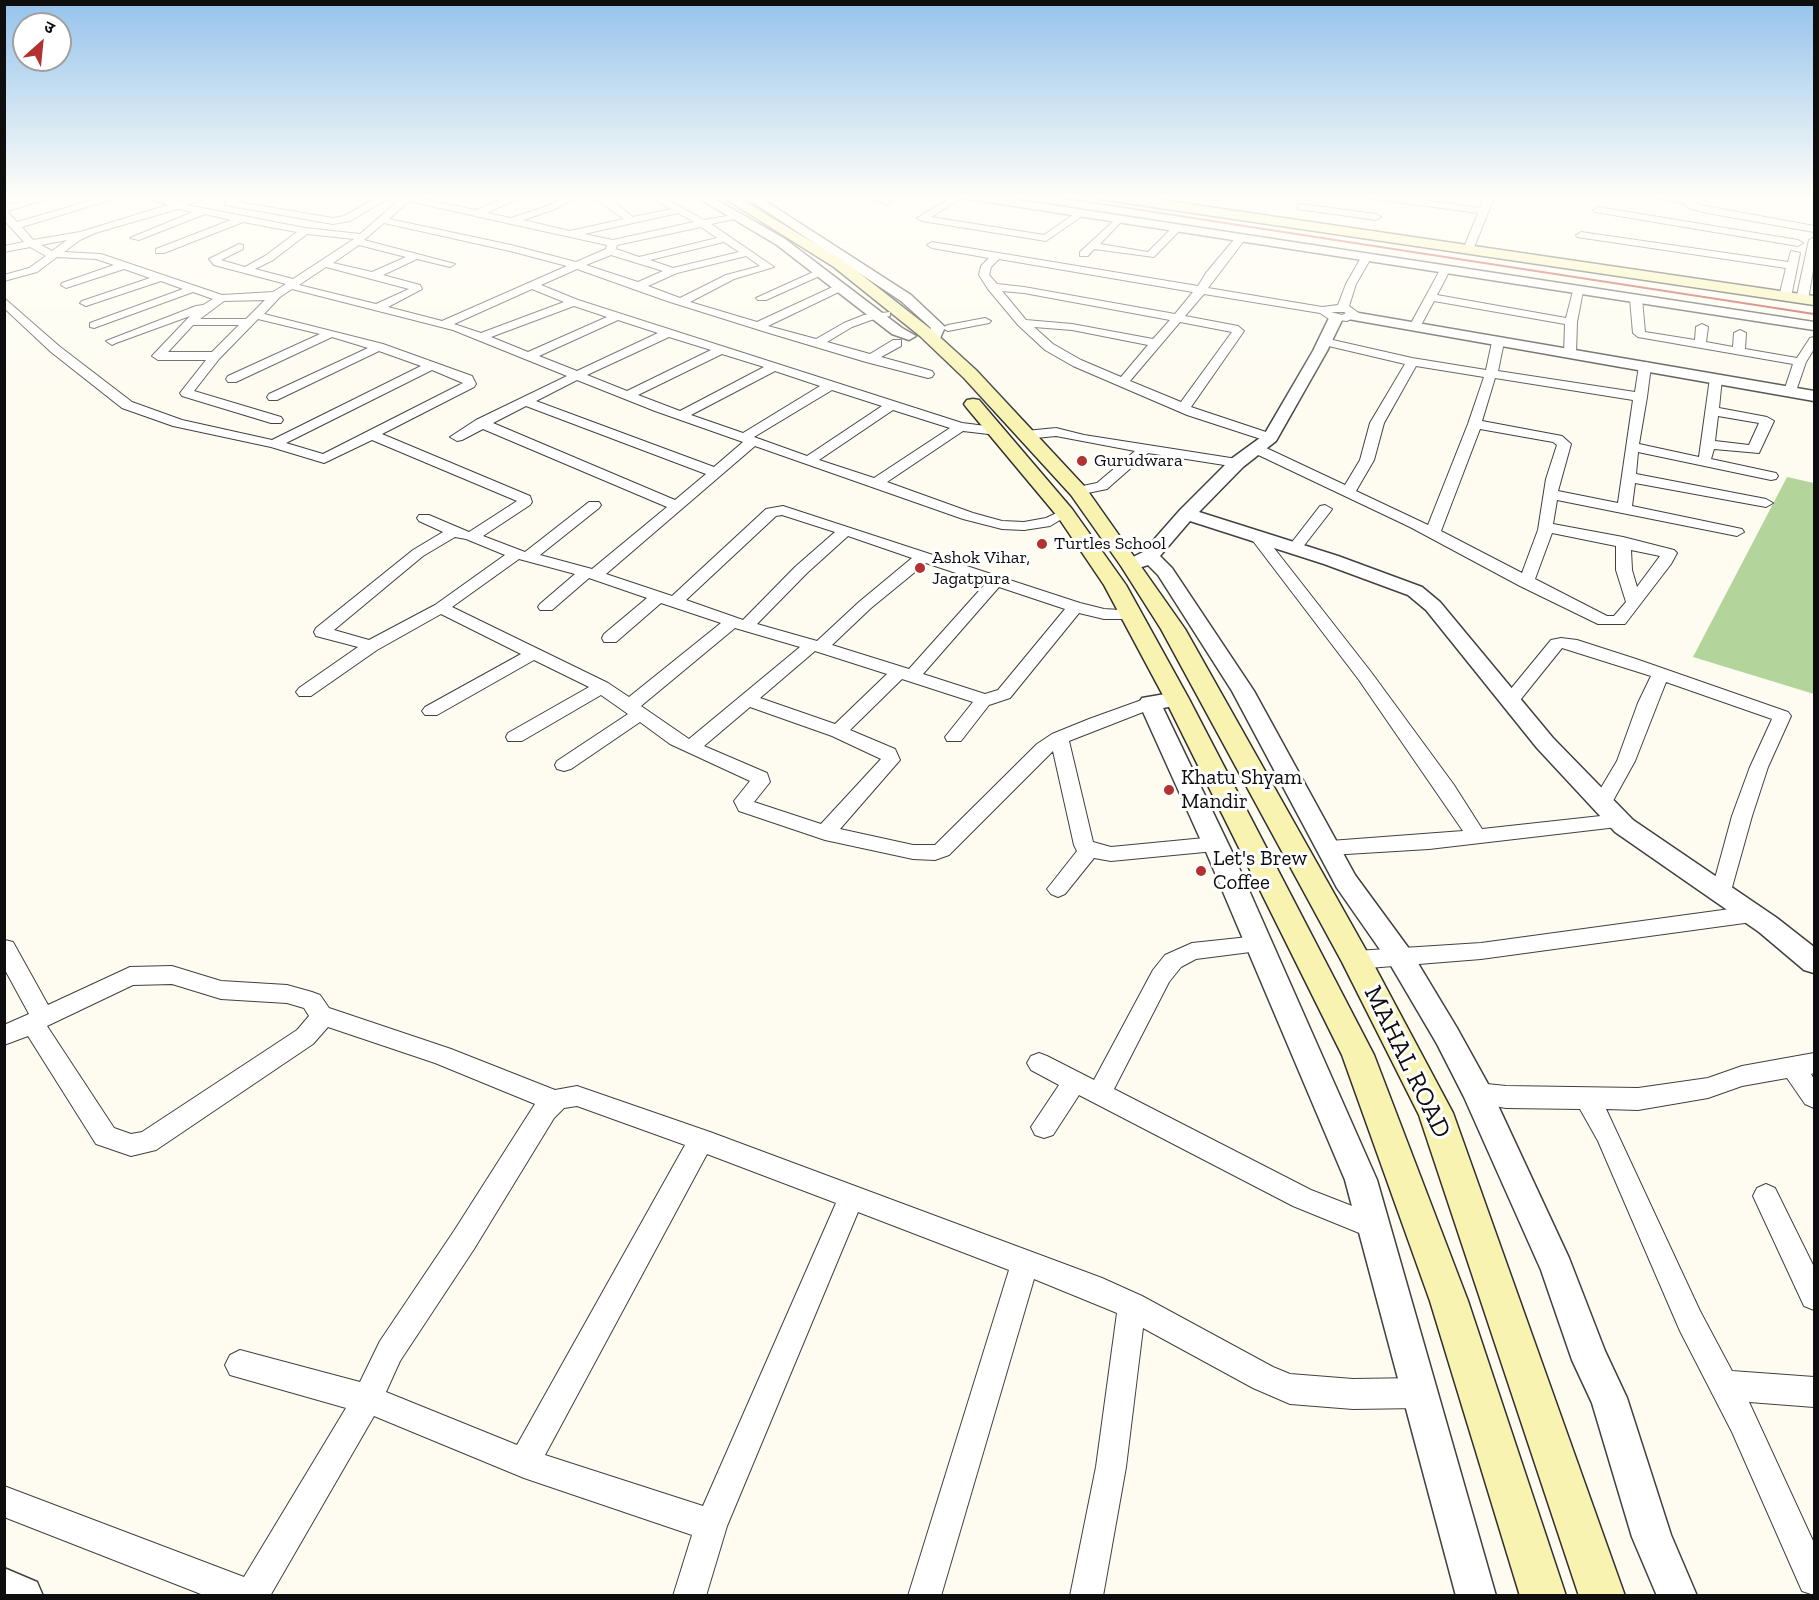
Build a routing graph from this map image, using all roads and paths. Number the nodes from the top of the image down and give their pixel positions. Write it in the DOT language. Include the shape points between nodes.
graph roads {
  1 [pos="33,270"];
  2 [pos="111,270"];
  3 [pos="134,270"];
  4 [pos="246,270"];
  5 [pos="317,270"];
  6 [pos="351,270"];
  7 [pos="387,270"];
  8 [pos="565,270"];
  9 [pos="589,270"];
  10 [pos="673,270"];
  11 [pos="759,270"];
  12 [pos="817,270"];
  13 [pos="834,270"];
  14 [pos="840,270"];
  15 [pos="863,270"];
  16 [pos="985,270"];
  17 [pos="1074,270"];
  18 [pos="1214,270"];
  19 [pos="1359,270"];
  20 [pos="1445,270"];
  21 [pos="1601,270"];
  22 [pos="1791,270"];
  23 [pos="1812,270"];
  24 [pos="820,272"];
  25 [pos="375,275"];
  26 [pos="4,278"];
  27 [pos="160,278"];
  28 [pos="293,284"];
  29 [pos="66,285"];
  30 [pos="531,285"];
  31 [pos="639,286"];
  32 [pos="992,286"];
  33 [pos="841,287"];
  34 [pos="192,289"];
  35 [pos="866,290"];
  36 [pos="1202,290"];
  37 [pos="1578,291"];
  38 [pos="276,295"];
  39 [pos="1431,297"];
  40 [pos="1785,297"];
  41 [pos="221,298"];
  42 [pos="762,298"];
  43 [pos="1636,299"];
  44 [pos="1808,300"];
  45 [pos="4,301"];
  46 [pos="574,302"];
  47 [pos="681,302"];
  48 [pos="86,303"];
  49 [pos="208,305"];
  50 [pos="379,307"];
  51 [pos="1339,313"];
  52 [pos="888,314"];
  53 [pos="925,314"];
  54 [pos="618,315"];
  55 [pos="1177,318"];
  56 [pos="252,319"];
  57 [pos="985,321"];
  58 [pos="190,322"];
  59 [pos="1571,322"];
  60 [pos="1022,323"];
  61 [pos="93,325"];
  62 [pos="442,325"];
  63 [pos="758,326"];
  64 [pos="1815,326"];
  65 [pos="1415,327"];
  66 [pos="1702,327"];
  67 [pos="669,332"];
  68 [pos="331,333"];
  69 [pos="1740,333"];
  70 [pos="940,334"];
  71 [pos="482,337"];
  72 [pos="903,339"];
  73 [pos="1815,340"];
  74 [pos="112,341"];
  75 [pos="1324,342"];
  76 [pos="1498,342"];
  77 [pos="818,343"];
  78 [pos="1155,343"];
  79 [pos="1700,345"];
  80 [pos="379,347"];
  81 [pos="721,350"];
  82 [pos="1739,352"];
  83 [pos="1570,354"];
  84 [pos="215,356"];
  85 [pos="530,356"];
  86 [pos="870,359"];
  87 [pos="1412,362"];
  88 [pos="1800,363"];
  89 [pos="430,366"];
  90 [pos="1645,366"];
  91 [pos="774,367"];
  92 [pos="1491,373"];
  93 [pos="928,374"];
  94 [pos="576,376"];
  95 [pos="1716,378"];
  96 [pos="232,379"];
  97 [pos="1123,382"];
  98 [pos="830,386"];
  99 [pos="1790,391"];
  100 [pos="628,395"];
  101 [pos="1815,396"];
  102 [pos="273,397"];
  103 [pos="1641,398"];
  104 [pos="525,401"];
  105 [pos="172,404"];
  106 [pos="890,406"];
  107 [pos="1183,408"];
  108 [pos="1714,411"];
  109 [pos="681,415"];
  110 [pos="276,420"];
  111 [pos="481,423"];
  112 [pos="1475,424"];
  113 [pos="960,427"];
  114 [pos="997,432"];
  115 [pos="372,435"];
  116 [pos="1026,435"];
  117 [pos="457,437"];
  118 [pos="1270,438"];
  119 [pos="748,440"];
  120 [pos="274,444"];
  121 [pos="1707,444"];
  122 [pos="1632,447"];
  123 [pos="1144,448"];
  124 [pos="1257,449"];
  125 [pos="808,461"];
  126 [pos="1237,463"];
  127 [pos="1706,463"];
  128 [pos="714,472"];
  129 [pos="1771,476"];
  130 [pos="1628,477"];
  131 [pos="876,483"];
  132 [pos="1078,491"];
  133 [pos="1349,491"];
  134 [pos="1550,494"];
  135 [pos="1766,503"];
  136 [pos="594,505"];
  137 [pos="675,505"];
  138 [pos="1625,508"];
  139 [pos="1325,509"];
  140 [pos="1065,513"];
  141 [pos="1186,514"];
  142 [pos="424,518"];
  143 [pos="1546,527"];
  144 [pos="845,531"];
  145 [pos="453,532"];
  146 [pos="1433,532"];
  147 [pos="1737,532"];
  148 [pos="472,537"];
  149 [pos="1258,537"];
  150 [pos="1623,542"];
  151 [pos="1294,549"];
  152 [pos="522,556"];
  153 [pos="922,558"];
  154 [pos="1127,560"];
  155 [pos="591,574"];
  156 [pos="995,582"];
  157 [pos="1526,583"];
  158 [pos="667,599"];
  159 [pos="1633,602"];
  160 [pos="546,607"];
  161 [pos="1075,607"];
  162 [pos="441,608"];
  163 [pos="1130,614"];
  164 [pos="739,623"];
  165 [pos="610,638"];
  166 [pos="371,646"];
  167 [pos="816,646"];
  168 [pos="535,652"];
  169 [pos="906,674"];
  170 [pos="1661,674"];
  171 [pos="602,687"];
  172 [pos="306,692"];
  173 [pos="748,700"];
  174 [pos="984,700"];
  175 [pos="1511,700"];
  176 [pos="1164,701"];
  177 [pos="635,710"];
  178 [pos="431,711"];
  179 [pos="838,732"];
  180 [pos="515,737"];
  181 [pos="954,737"];
  182 [pos="1059,738"];
  183 [pos="691,747"];
  184 [pos="564,765"];
  185 [pos="1602,802"];
  186 [pos="1619,821"];
  187 [pos="825,832"];
  188 [pos="1476,835"];
  189 [pos="1215,844"];
  190 [pos="1330,848"];
  191 [pos="1089,850"];
  192 [pos="1058,889"];
  193 [pos="1722,893"];
  194 [pos="1752,914"];
  195 [pos="1258,944"];
  196 [pos="4,948"];
  197 [pos="1400,957"];
  198 [pos="1812,957"];
  199 [pos="1356,960"];
  200 [pos="321,1015"];
  201 [pos="38,1020"];
  202 [pos="4,1036"];
  203 [pos="1039,1063"];
  204 [pos="1804,1065"];
  205 [pos="1075,1082"];
  206 [pos="1477,1093"];
  207 [pos="1099,1094"];
  208 [pos="1815,1097"];
  209 [pos="1587,1098"];
  210 [pos="555,1101"];
  211 [pos="1044,1128"];
  212 [pos="701,1140"];
  213 [pos="1766,1196"];
  214 [pos="851,1198"];
  215 [pos="1374,1227"];
  216 [pos="1025,1264"];
  217 [pos="1815,1296"];
  218 [pos="1132,1306"];
  219 [pos="240,1365"];
  220 [pos="1724,1385"];
  221 [pos="1815,1392"];
  222 [pos="1420,1394"];
  223 [pos="368,1399"];
  224 [pos="524,1463"];
  225 [pos="4,1501"];
  226 [pos="711,1525"];
  227 [pos="1815,1580"];
  228 [pos="4,1588"];
  229 [pos="23,1596"];
  230 [pos="250,1596"];
  231 [pos="689,1596"];
  232 [pos="924,1596"];
  233 [pos="1086,1596"];
  234 [pos="1476,1596"];
  235 [pos="1543,1596"];
  236 [pos="1602,1596"];
  237 [pos="1677,1596"];
  1 -- 26 [label="street"];
  2 -- 29 [label="street"];
  3 -- 27 [label="street"];
  4 -- 28 [label="street"];
  5 -- 28 [label="street"];
  6 -- 25 [label="street"];
  7 -- 25 [label="street"];
  8 -- 30 [label="street"];
  9 -- 31 [label="street"];
  10 -- 31 [label="street"];
  11 -- 47 [label="street" via="730,277"];
  12 -- 24 [label="street"];
  13 -- 35 [label="main road"];
  14 -- 35 [label="main road"];
  15 -- 53 [label="street"];
  16 -- 32 [label="street" via="984,275"];
  17 -- 36 [label="street"];
  18 -- 36 [label="street"];
  19 -- 51 [label="street"];
  20 -- 37 [label="street"];
  20 -- 39 [label="street"];
  21 -- 40 [label="main road"];
  22 -- 40 [label="street"];
  23 -- 44 [label="street"];
  24 -- 33 [label="street"];
  24 -- 42 [label="street"];
  25 -- 50 [label="street" via="417,289"];
  27 -- 34 [label="street"];
  27 -- 48 [label="street"];
  28 -- 38 [label="street"];
  28 -- 50 [label="street"];
  30 -- 46 [label="street"];
  30 -- 62 [label="street"];
  31 -- 47 [label="street"];
  32 -- 55 [label="street"];
  32 -- 60 [label="street"];
  33 -- 52 [label="street"];
  33 -- 63 [label="street"];
  34 -- 41 [label="street"];
  34 -- 61 [label="street"];
  35 -- 52 [label="main road"];
  36 -- 51 [label="street"];
  36 -- 55 [label="street"];
  37 -- 43 [label="street"];
  37 -- 59 [label="street"];
  38 -- 41 [label="street"];
  38 -- 56 [label="street"];
  39 -- 59 [label="street"];
  39 -- 65 [label="street"];
  40 -- 44 [label="main road"];
  41 -- 49 [label="street"];
  43 -- 64 [label="street"];
  43 -- 79 [label="street" via="1640,334"];
  45 -- 105 [label="street" via="56,349 127,405"];
  46 -- 54 [label="street"];
  46 -- 71 [label="street"];
  47 -- 63 [label="street"];
  49 -- 58 [label="street"];
  49 -- 74 [label="street"];
  50 -- 62 [label="street"];
  51 -- 65 [label="street"];
  51 -- 75 [label="street"];
  52 -- 53 [label="main road"];
  52 -- 70 [label="main road"];
  52 -- 72 [label="main road"];
  52 -- 77 [label="street" via="848,325"];
  53 -- 70 [label="street"];
  54 -- 67 [label="street"];
  54 -- 85 [label="street"];
  55 -- 78 [label="street"];
  55 -- 107 [label="street" via="1238,331"];
  56 -- 58 [label="street"];
  56 -- 68 [label="street"];
  56 -- 84 [label="street"];
  57 -- 70 [label="street"];
  58 -- 84 [label="street" via="158,356"];
  59 -- 83 [label="street"];
  60 -- 78 [label="street" via="1072,327"];
  60 -- 97 [label="street" via="1049,347"];
  62 -- 71 [label="street"];
  63 -- 77 [label="street"];
  65 -- 76 [label="street"];
  66 -- 79 [label="street"];
  67 -- 81 [label="street"];
  67 -- 94 [label="street"];
  68 -- 80 [label="street"];
  68 -- 96 [label="street"];
  69 -- 82 [label="street"];
  70 -- 116 [label="main road" via="970,374"];
  71 -- 85 [label="street"];
  72 -- 86 [label="street"];
  72 -- 114 [label="main road" via="955,382"];
  73 -- 88 [label="street"];
  75 -- 87 [label="street"];
  75 -- 118 [label="street"];
  76 -- 83 [label="street"];
  76 -- 92 [label="street"];
  77 -- 86 [label="street"];
  78 -- 97 [label="street"];
  79 -- 82 [label="street"];
  80 -- 89 [label="street"];
  80 -- 102 [label="street"];
  81 -- 91 [label="street"];
  81 -- 100 [label="street"];
  82 -- 88 [label="street"];
  83 -- 90 [label="street"];
  84 -- 105 [label="street"];
  85 -- 94 [label="street"];
  86 -- 93 [label="street"];
  87 -- 92 [label="street"];
  87 -- 133 [label="street" via="1377,423 1367,460"];
  88 -- 99 [label="street"];
  89 -- 115 [label="street" via="468,379 470,384"];
  89 -- 120 [label="street"];
  90 -- 95 [label="street"];
  90 -- 103 [label="street"];
  91 -- 98 [label="street"];
  91 -- 109 [label="street"];
  92 -- 103 [label="street"];
  92 -- 112 [label="street"];
  94 -- 100 [label="street"];
  94 -- 104 [label="street"];
  95 -- 99 [label="street"];
  95 -- 108 [label="street"];
  97 -- 107 [label="street"];
  98 -- 106 [label="street"];
  98 -- 119 [label="street"];
  99 -- 101 [label="street"];
  100 -- 109 [label="street"];
  103 -- 122 [label="street"];
  104 -- 111 [label="street"];
  104 -- 128 [label="street"];
  105 -- 110 [label="street"];
  105 -- 120 [label="street" via="178,423"];
  106 -- 113 [label="street"];
  106 -- 125 [label="street"];
  107 -- 118 [label="street"];
  108 -- 121 [label="street"];
  108 -- 121 [label="street" via="1770,415 1754,450"];
  109 -- 119 [label="street"];
  111 -- 117 [label="street"];
  111 -- 137 [label="street"];
  112 -- 134 [label="street" via="1563,441"];
  112 -- 146 [label="street"];
  113 -- 114 [label="street"];
  113 -- 131 [label="street"];
  114 -- 140 [label="main road"];
  115 -- 120 [label="street" via="324,459"];
  115 -- 148 [label="street" via="526,500"];
  116 -- 123 [label="street" via="1056,432"];
  116 -- 132 [label="main road"];
  118 -- 124 [label="street"];
  119 -- 125 [label="street"];
  119 -- 128 [label="street"];
  121 -- 127 [label="street"];
  122 -- 127 [label="street"];
  122 -- 130 [label="street"];
  123 -- 126 [label="street"];
  123 -- 132 [label="street" via="1102,486"];
  124 -- 126 [label="street"];
  124 -- 133 [label="street"];
  125 -- 131 [label="street"];
  126 -- 141 [label="street"];
  127 -- 129 [label="street"];
  128 -- 137 [label="street"];
  130 -- 135 [label="street"];
  130 -- 138 [label="street"];
  131 -- 140 [label="street" via="1002,525 1050,522"];
  132 -- 154 [label="main road"];
  133 -- 146 [label="street"];
  134 -- 138 [label="street"];
  134 -- 143 [label="street"];
  136 -- 152 [label="street"];
  137 -- 155 [label="street"];
  138 -- 147 [label="street"];
  139 -- 151 [label="street"];
  140 -- 154 [label="main road"];
  141 -- 149 [label="street"];
  141 -- 154 [label="street" via="1155,547"];
  142 -- 145 [label="street"];
  143 -- 150 [label="street"];
  143 -- 157 [label="street"];
  144 -- 153 [label="street"];
  144 -- 158 [label="street" via="796,513 775,510"];
  144 -- 164 [label="street"];
  145 -- 148 [label="street"];
  145 -- 166 [label="street" via="418,553 322,632"];
  146 -- 157 [label="street"];
  148 -- 152 [label="street"];
  149 -- 151 [label="street"];
  149 -- 188 [label="street" via="1365,676"];
  150 -- 159 [label="street" via="1624,570"];
  150 -- 159 [label="street" via="1669,553"];
  151 -- 175 [label="street" via="1415,591 1433,606"];
  152 -- 155 [label="street"];
  152 -- 162 [label="street"];
  153 -- 156 [label="street"];
  153 -- 167 [label="street"];
  154 -- 163 [label="main road, MAHAL ROAD"];
  154 -- 190 [label="street" via="1165,572 1243,691"];
  154 -- 199 [label="main road, MAHAL ROAD" via="1173,629"];
  155 -- 158 [label="street"];
  155 -- 160 [label="street"];
  156 -- 161 [label="street"];
  156 -- 169 [label="street"];
  157 -- 159 [label="street" via="1604,621 1619,621"];
  158 -- 164 [label="street"];
  158 -- 165 [label="street"];
  161 -- 163 [label="street" via="1104,614"];
  161 -- 174 [label="street" via="1004,694"];
  162 -- 166 [label="street"];
  162 -- 168 [label="street"];
  163 -- 176 [label="main road, MAHAL ROAD"];
  164 -- 167 [label="street"];
  164 -- 177 [label="street" via="684,663"];
  166 -- 172 [label="street"];
  167 -- 169 [label="street"];
  167 -- 173 [label="street"];
  168 -- 171 [label="street"];
  168 -- 178 [label="street"];
  169 -- 174 [label="street"];
  169 -- 179 [label="street"];
  170 -- 175 [label="street" via="1562,643"];
  170 -- 185 [label="street" via="1626,761"];
  170 -- 193 [label="street" via="1782,716 1755,777"];
  171 -- 177 [label="street"];
  171 -- 180 [label="street"];
  173 -- 179 [label="street"];
  173 -- 183 [label="street"];
  174 -- 181 [label="street"];
  175 -- 185 [label="street" via="1545,743"];
  176 -- 182 [label="street"];
  176 -- 189 [label="street"];
  176 -- 235 [label="main road, MAHAL ROAD" via="1358,1055 1449,1301"];
  177 -- 183 [label="street"];
  177 -- 184 [label="street"];
  179 -- 187 [label="street" via="888,753 891,760"];
  182 -- 187 [label="street" via="1044,748 942,850 913,852"];
  182 -- 191 [label="street" via="1084,845"];
  183 -- 187 [label="street" via="760,778 744,801 746,806"];
  185 -- 186 [label="street"];
  186 -- 188 [label="street"];
  186 -- 193 [label="street"];
  188 -- 190 [label="street"];
  189 -- 191 [label="street" via="1111,854"];
  189 -- 195 [label="street"];
  190 -- 197 [label="street" via="1346,881"];
  191 -- 192 [label="street"];
  193 -- 194 [label="street"];
  194 -- 197 [label="street" via="1481,951"];
  194 -- 198 [label="street"];
  195 -- 207 [label="street" via="1192,951 1173,961 1161,976"];
  195 -- 215 [label="street" via="1361,1180"];
  196 -- 201 [label="street"];
  197 -- 199 [label="street"];
  197 -- 206 [label="street"];
  199 -- 236 [label="main road, MAHAL ROAD" via="1436,1113"];
  200 -- 201 [label="street" via="312,1001 287,994 221,990 172,975 130,976"];
  200 -- 201 [label="street" via="318,1024 305,1036 147,1142 131,1145 105,1136"];
  200 -- 210 [label="street" via="443,1056"];
  201 -- 202 [label="street"];
  203 -- 205 [label="street"];
  204 -- 208 [label="street"];
  204 -- 209 [label="street" via="1742,1076 1708,1088 1638,1099"];
  205 -- 207 [label="street"];
  205 -- 211 [label="street"];
  206 -- 209 [label="street"];
  206 -- 237 [label="street" via="1557,1269 1590,1360 1609,1398 1652,1537"];
  207 -- 215 [label="street" via="1302,1198"];
  209 -- 220 [label="street" via="1608,1136 1690,1322"];
  210 -- 212 [label="street" via="577,1096"];
  210 -- 223 [label="street" via="545,1110 390,1351"];
  212 -- 214 [label="street"];
  212 -- 224 [label="street"];
  213 -- 217 [label="street"];
  214 -- 216 [label="street"];
  214 -- 226 [label="street"];
  215 -- 222 [label="street"];
  216 -- 218 [label="street"];
  216 -- 232 [label="street"];
  218 -- 222 [label="street" via="1290,1389"];
  218 -- 233 [label="street" via="1111,1467"];
  219 -- 223 [label="street"];
  220 -- 221 [label="street"];
  220 -- 227 [label="street"];
  222 -- 234 [label="street"];
  223 -- 224 [label="street"];
  223 -- 230 [label="street"];
  224 -- 226 [label="street"];
  225 -- 230 [label="street"];
  226 -- 231 [label="street"];
  228 -- 229 [label="street"];
}
